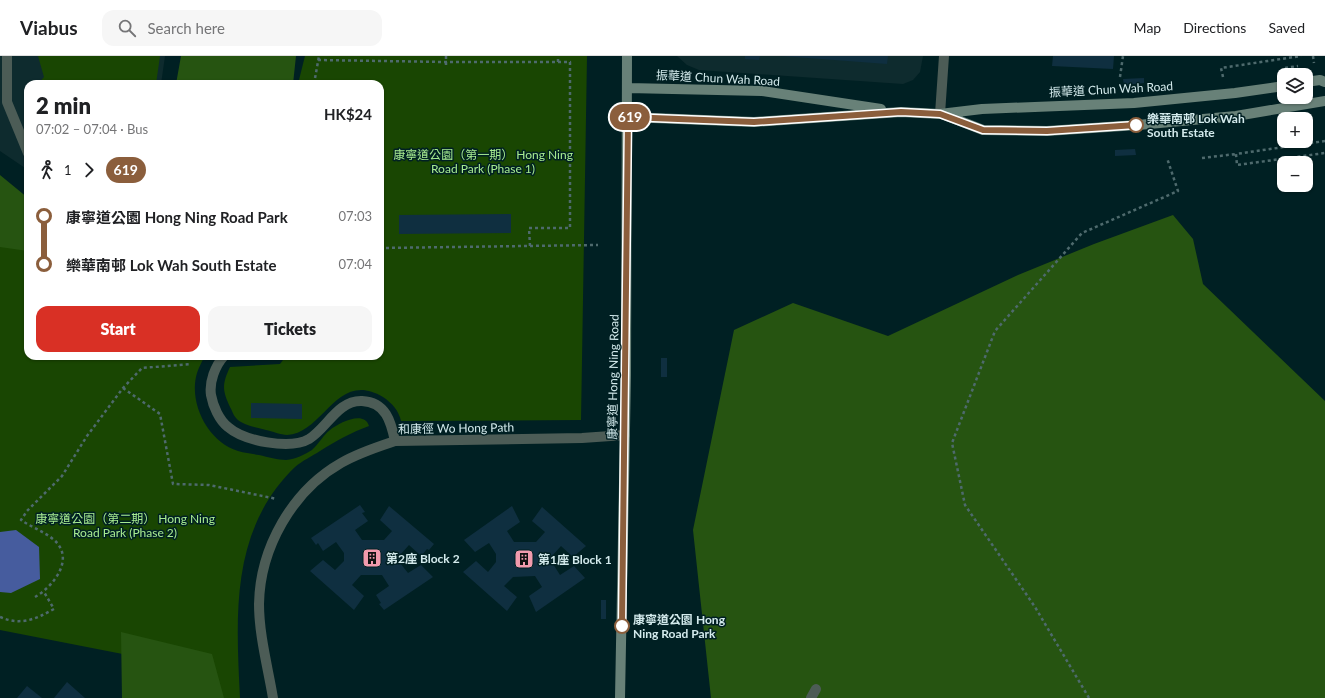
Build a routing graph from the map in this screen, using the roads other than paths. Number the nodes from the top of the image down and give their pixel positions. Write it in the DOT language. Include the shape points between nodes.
graph roads {
  1 [pos="7,56"];
  2 [pos="627,56"];
  3 [pos="944,56"];
  4 [pos="1313,82"];
  5 [pos="1325,82"];
  6 [pos="1277,87"];
  7 [pos="628,88"];
  8 [pos="1325,101"];
  9 [pos="901,112"];
  10 [pos="940,114"];
  11 [pos="628,117"];
  12 [pos="24,144"];
  13 [pos="222,360"];
  14 [pos="625,435"];
  15 [pos="395,441"];
  16 [pos="273,698"];
  17 [pos="620,698"];
  1 -- 12 [label="street" via="7,102"];
  2 -- 7 [label="main road, 康寧道 Hong Ning Road"];
  3 -- 10 [label="street"];
  4 -- 5 [label="main road"];
  6 -- 10 [label="main road, 振華道 Chun Wah Road" via="1134,103 982,109"];
  7 -- 9 [label="main road, 振華道 Chun Wah Road" via="762,91"];
  7 -- 11 [label="main road, 康寧道 Hong Ning Road"];
  8 -- 10 [label="main road, 振華道 Chun Wah Road" via="1236,116 1047,131 983,130"];
  9 -- 10 [label="main road, 振華道 Chun Wah Road"];
  9 -- 11 [label="main road, 振華道 Chun Wah Road" via="754,122"];
  11 -- 14 [label="main road, 康寧道 Hong Ning Road"];
  13 -- 15 [label="street" via="212,377 211,395 216,413 227,427 243,436 286,445 298,444 309,439 349,403 361,401 373,403 383,409 390,419"];
  14 -- 15 [label="street, 和康徑 Wo Hong Path"];
  14 -- 17 [label="main road, 康寧道 Hong Ning Road"];
  15 -- 16 [label="street, 和康徑 Wo Hong Path" via="367,450 318,479 298,500 272,542 262,576 259,604"];
}
